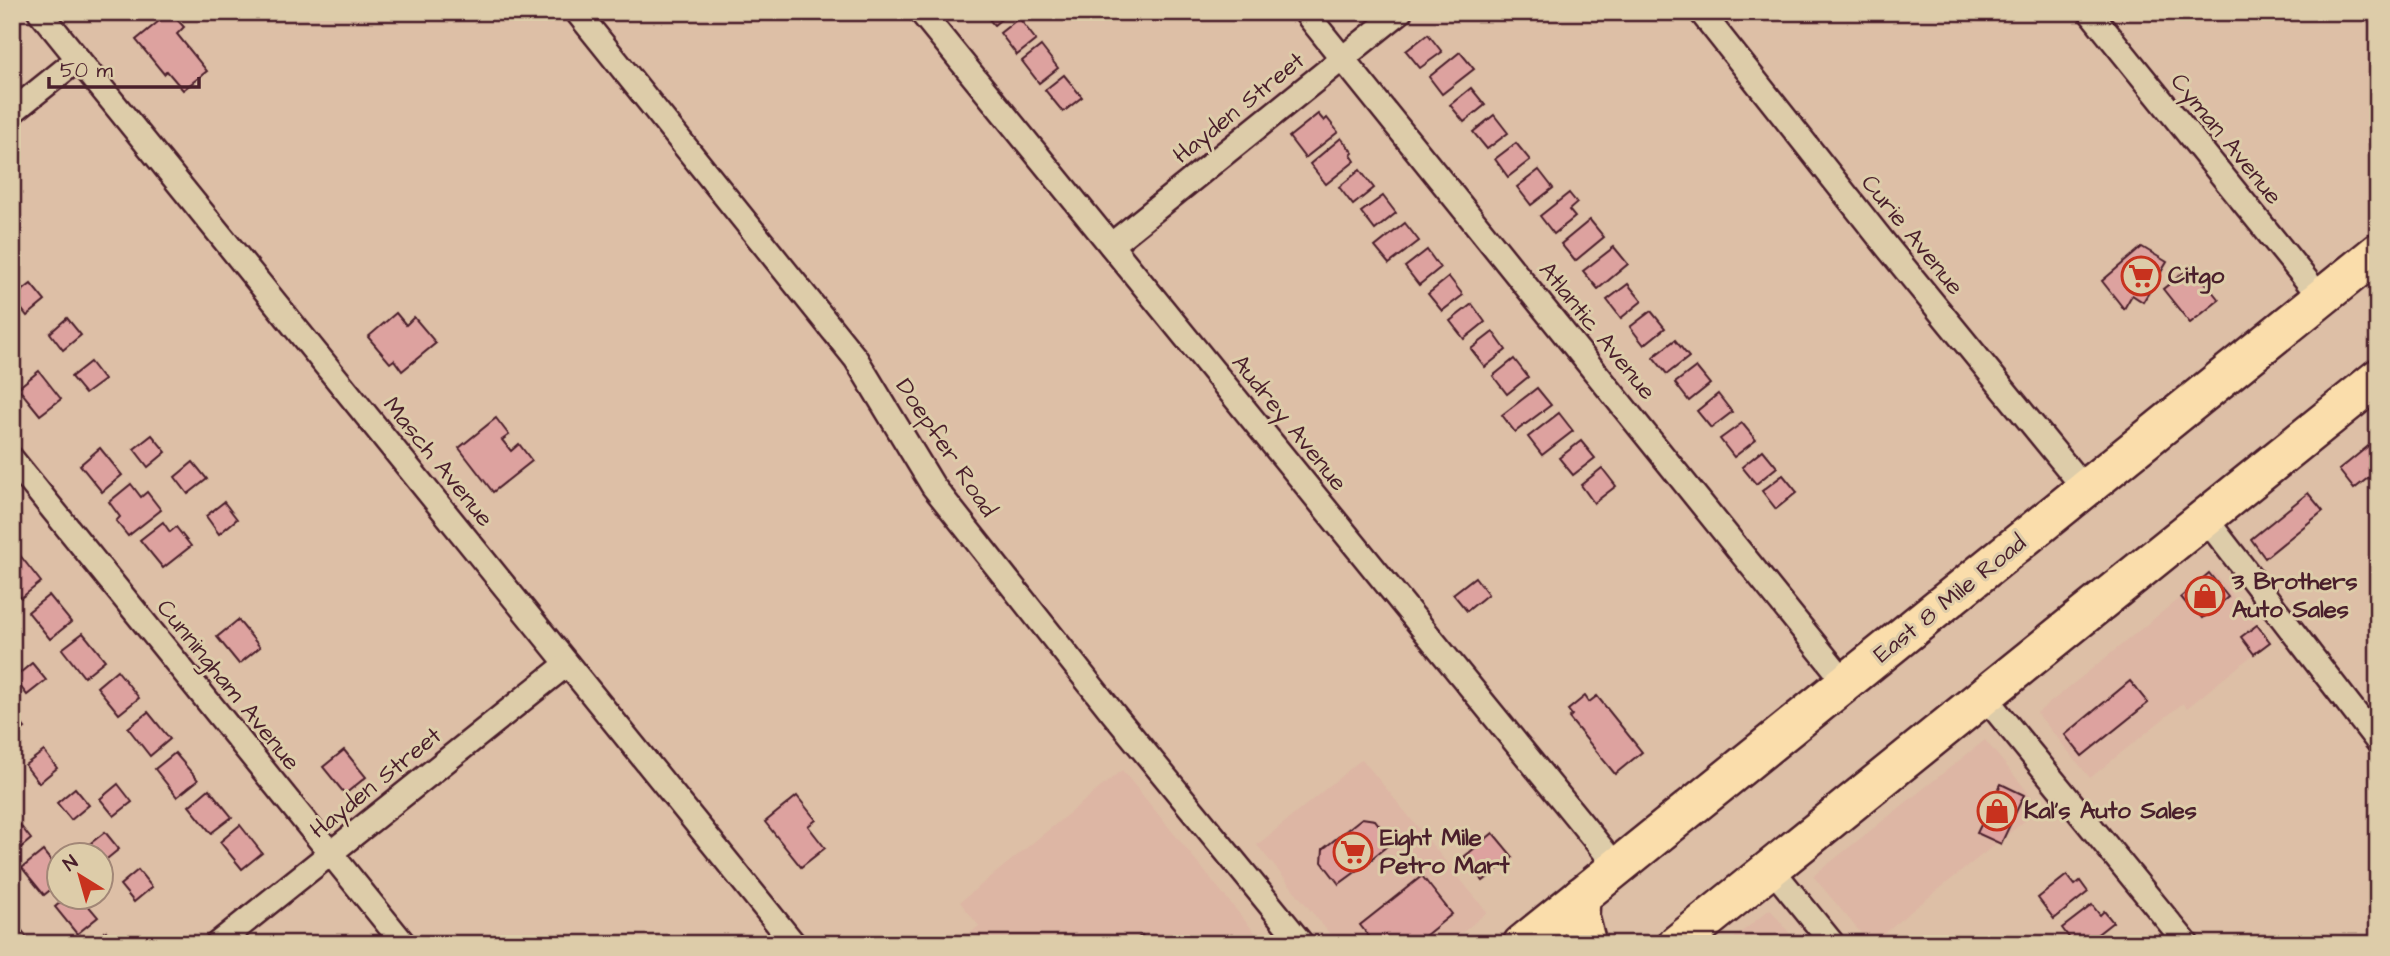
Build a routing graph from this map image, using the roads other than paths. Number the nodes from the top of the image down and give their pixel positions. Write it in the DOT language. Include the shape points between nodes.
graph roads {
  1 [pos="40,12"];
  2 [pos="577,12"];
  3 [pos="921,12"];
  4 [pos="1306,12"];
  5 [pos="1400,12"];
  6 [pos="1701,12"];
  7 [pos="2090,12"];
  8 [pos="78,59"];
  9 [pos="1343,59"];
  10 [pos="12,112"];
  11 [pos="1111,245"];
  12 [pos="2378,253"];
  13 [pos="2321,299"];
  14 [pos="2378,378"];
  15 [pos="12,459"];
  16 [pos="2085,489"];
  17 [pos="2205,517"];
  18 [pos="567,664"];
  19 [pos="1846,683"];
  20 [pos="1984,696"];
  21 [pos="2378,742"];
  22 [pos="330,853"];
  23 [pos="1617,867"];
  24 [pos="1771,868"];
  25 [pos="1581,896"];
  26 [pos="12,939"];
  27 [pos="16,944"];
  28 [pos="217,944"];
  29 [pos="404,944"];
  30 [pos="794,944"];
  31 [pos="1302,944"];
  32 [pos="1521,944"];
  33 [pos="1587,944"];
  34 [pos="1677,944"];
  35 [pos="1833,944"];
  36 [pos="2187,944"];
  1 -- 8 [label="street, Masch Avenue"];
  2 -- 31 [label="street, Doepfer Road" via="856,359 941,496"];
  3 -- 11 [label="street, Audrey Avenue"];
  4 -- 9 [label="street, Atlantic Avenue"];
  5 -- 9 [label="street, Hayden Street"];
  6 -- 16 [label="street, Curie Avenue"];
  7 -- 13 [label="street, Cyman Avenue"];
  8 -- 10 [label="street"];
  8 -- 18 [label="street, Masch Avenue"];
  9 -- 11 [label="street, Hayden Street"];
  9 -- 19 [label="street, Atlantic Avenue"];
  11 -- 23 [label="street, Audrey Avenue"];
  12 -- 13 [label="highway, East 8 Mile Road"];
  13 -- 16 [label="highway, East 8 Mile Road"];
  14 -- 17 [label="highway"];
  15 -- 22 [label="street, Cunningham Avenue"];
  16 -- 19 [label="highway, East 8 Mile Road"];
  17 -- 20 [label="highway"];
  17 -- 21 [label="street"];
  18 -- 22 [label="street, Hayden Street"];
  18 -- 30 [label="street, Masch Avenue"];
  19 -- 23 [label="highway, East 8 Mile Road"];
  20 -- 24 [label="highway"];
  20 -- 36 [label="street"];
  22 -- 28 [label="street, Hayden Street"];
  22 -- 29 [label="street, Cunningham Avenue"];
  23 -- 25 [label="highway, East 8 Mile Road"];
  24 -- 34 [label="highway"];
  24 -- 35 [label="street"];
  25 -- 32 [label="highway, East 8 Mile Road"];
  25 -- 33 [label="highway" via="1580,917"];
  26 -- 27 [label="street"];
}
